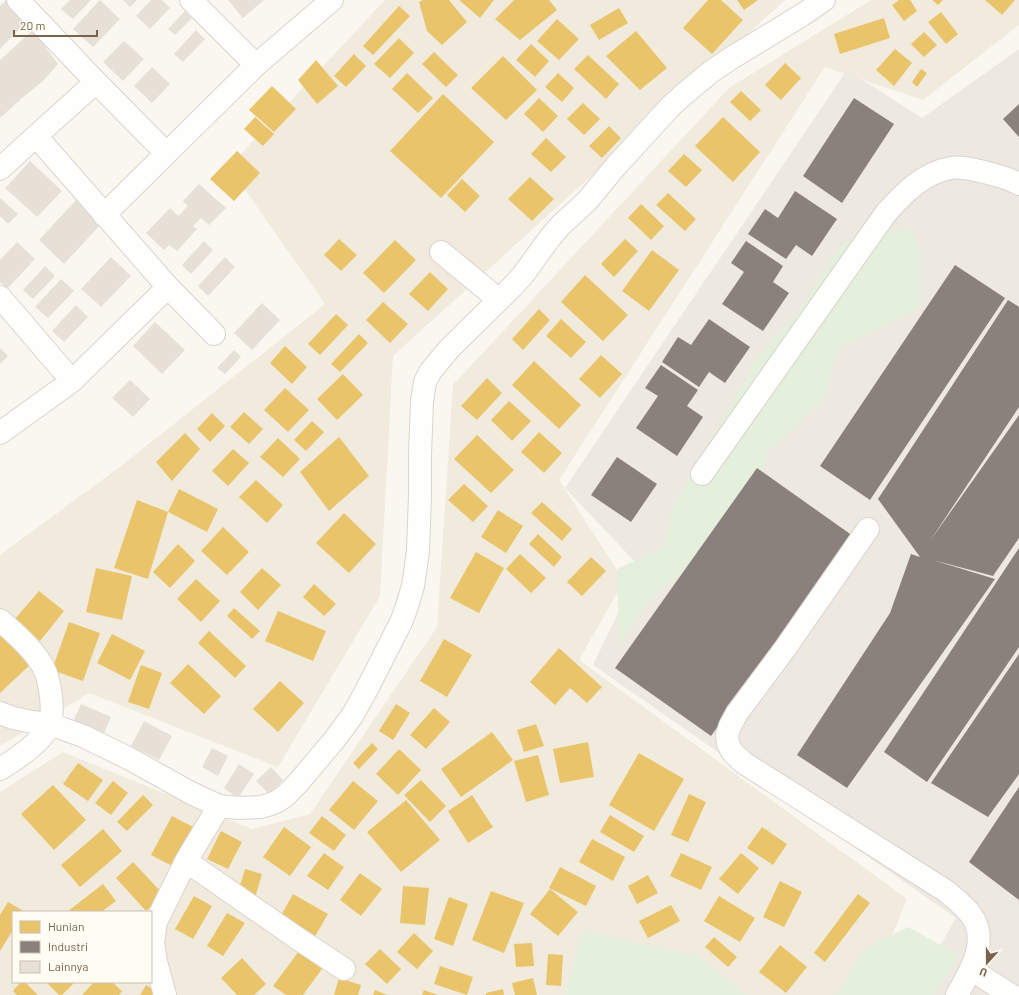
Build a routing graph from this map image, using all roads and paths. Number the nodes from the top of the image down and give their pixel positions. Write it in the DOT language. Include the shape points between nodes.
graph roads {
  1 [pos="18,0"];
  2 [pos="191,0"];
  3 [pos="332,0"];
  4 [pos="824,0"];
  5 [pos="256,65"];
  6 [pos="96,82"];
  7 [pos="36,136"];
  8 [pos="166,153"];
  9 [pos="0,169"];
  10 [pos="1017,182"];
  11 [pos="104,215"];
  12 [pos="441,252"];
  13 [pos="168,286"];
  14 [pos="0,297"];
  15 [pos="499,300"];
  16 [pos="214,334"];
  17 [pos="72,381"];
  18 [pos="0,433"];
  19 [pos="702,474"];
  20 [pos="868,529"];
  21 [pos="0,620"];
  22 [pos="0,713"];
  23 [pos="50,724"];
  24 [pos="0,769"];
  25 [pos="219,806"];
  26 [pos="186,861"];
  27 [pos="344,969"];
  28 [pos="972,970"];
  29 [pos="165,995"];
  30 [pos="957,995"];
  31 [pos="1011,995"];
  1 -- 6 [label="street"];
  2 -- 5 [label="street"];
  3 -- 5 [label="street"];
  4 -- 15 [label="street" via="712,71 671,106 587,201 560,226 523,275"];
  5 -- 8 [label="street"];
  6 -- 7 [label="street"];
  6 -- 8 [label="street"];
  7 -- 9 [label="street"];
  7 -- 11 [label="street"];
  8 -- 11 [label="street"];
  10 -- 19 [label="street" via="989,173 952,168 933,174 903,195 886,213"];
  11 -- 13 [label="street"];
  12 -- 15 [label="street"];
  13 -- 16 [label="street"];
  13 -- 17 [label="street"];
  14 -- 17 [label="street"];
  15 -- 25 [label="street" via="449,349 425,382 422,401 418,545 413,586 402,620 360,704 335,739 282,798 261,807"];
  17 -- 18 [label="street"];
  20 -- 28 [label="street" via="737,713 727,735 728,744 744,763 962,904 978,928 979,940"];
  21 -- 23 [label="street" via="26,645 46,672 52,704"];
  22 -- 23 [label="street" via="13,718"];
  23 -- 24 [label="street" via="28,751"];
  23 -- 25 [label="street" via="96,742"];
  25 -- 26 [label="street"];
  26 -- 27 [label="street"];
  26 -- 29 [label="street" via="156,922 153,943"];
  28 -- 30 [label="street"];
  28 -- 31 [label="street"];
}
